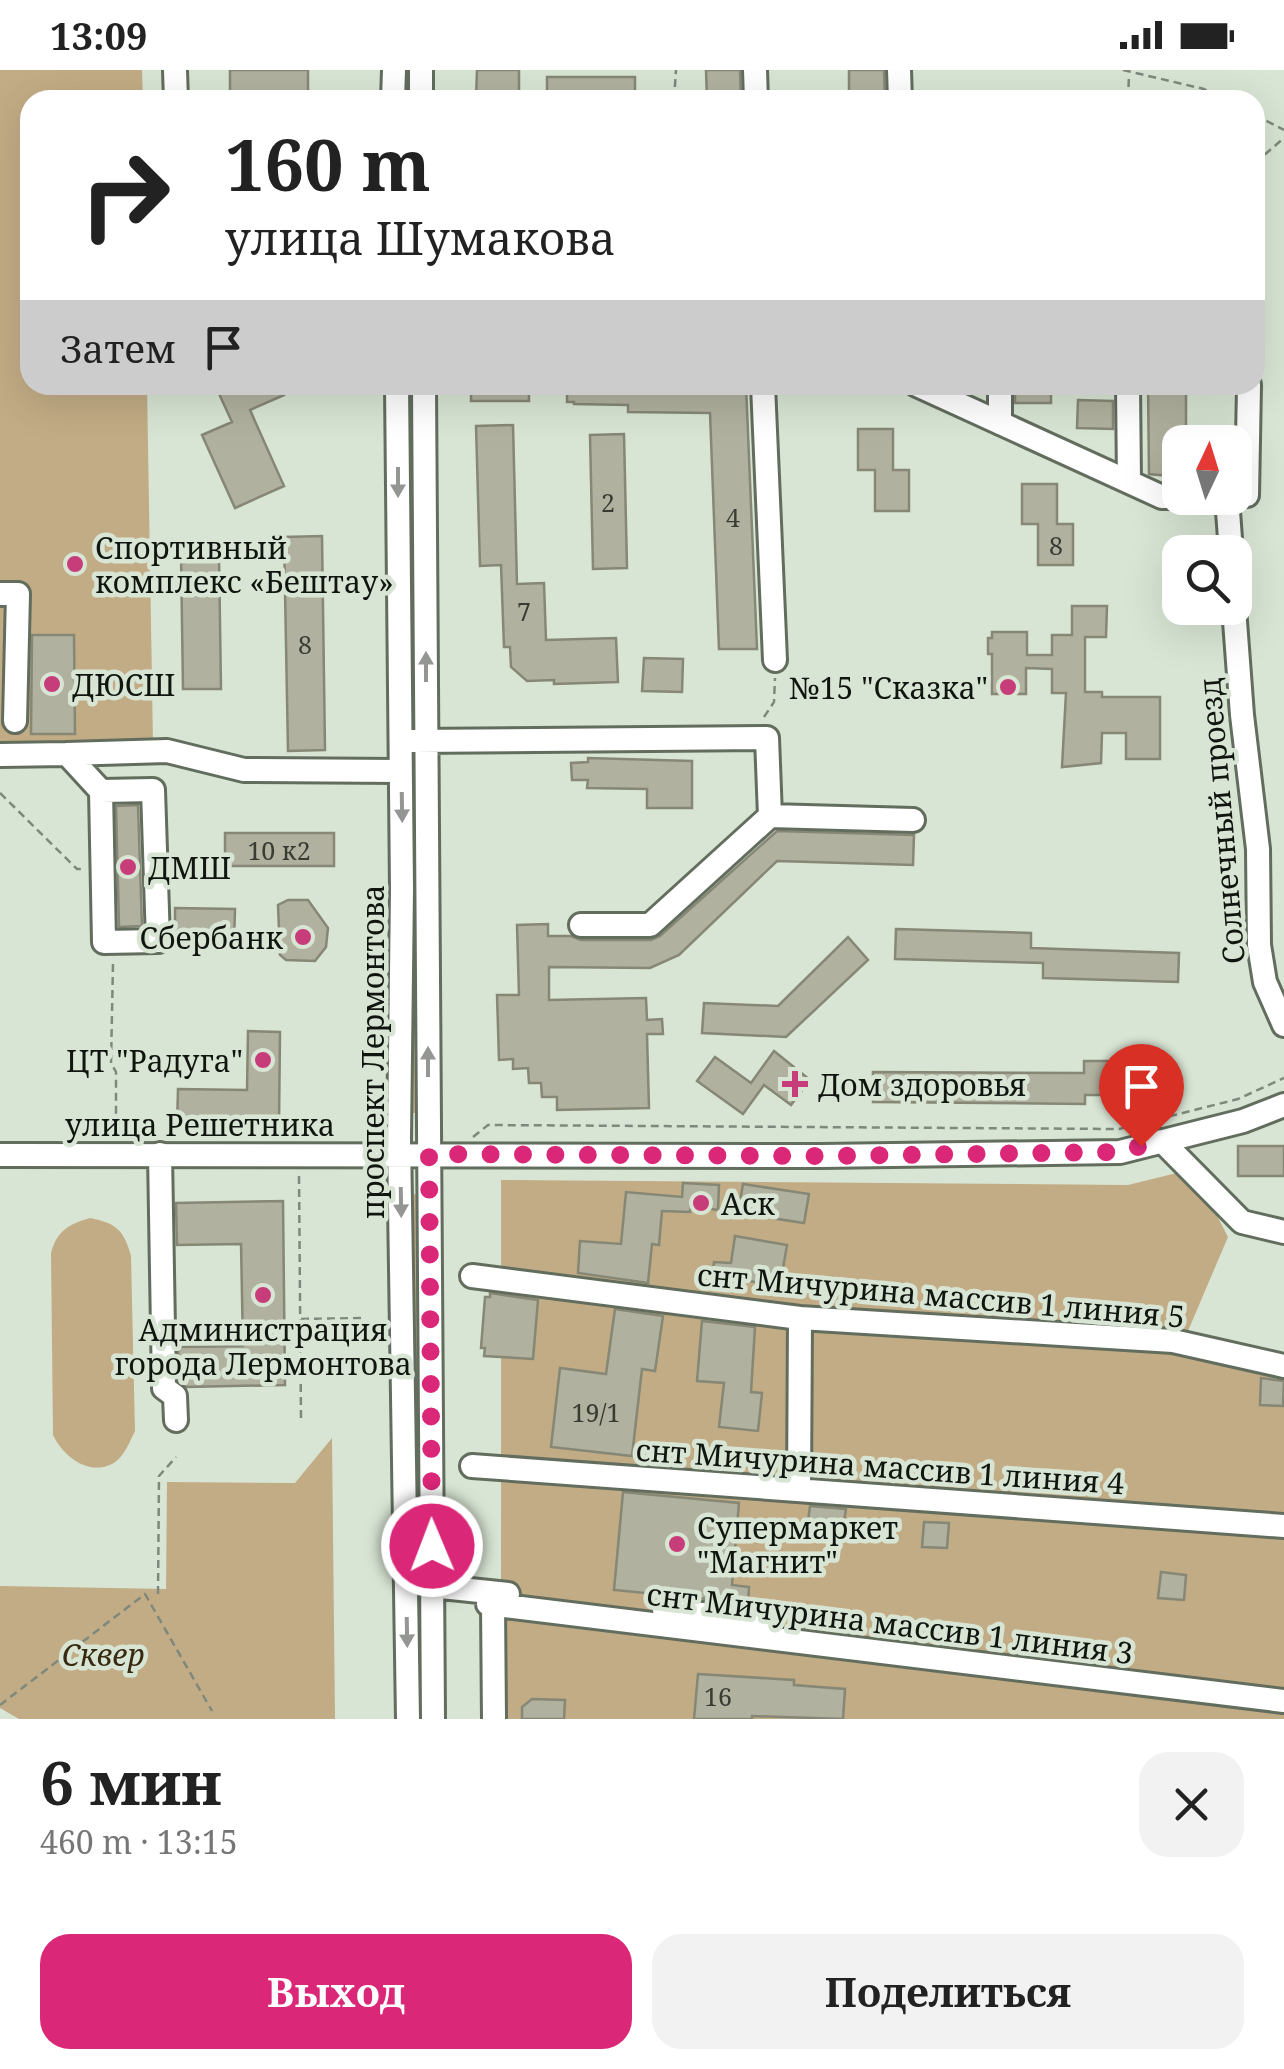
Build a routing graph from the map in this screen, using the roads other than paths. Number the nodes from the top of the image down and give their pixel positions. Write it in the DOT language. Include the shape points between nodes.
graph roads {
  1 [pos="397,395"];
  2 [pos="424,395"];
  3 [pos="763,395"];
  4 [pos="938,395"];
  5 [pos="1000,395"];
  6 [pos="1128,395"];
  7 [pos="1248,395"];
  8 [pos="1000,423"];
  9 [pos="1248,425"];
  10 [pos="1129,482"];
  11 [pos="1162,497"];
  12 [pos="0,594"];
  13 [pos="1235,625"];
  14 [pos="775,660"];
  15 [pos="16,721"];
  16 [pos="400,740"];
  17 [pos="426,742"];
  18 [pos="68,754"];
  19 [pos="0,755"];
  20 [pos="400,770"];
  21 [pos="100,791"];
  22 [pos="770,816"];
  23 [pos="913,820"];
  24 [pos="581,925"];
  25 [pos="1284,1026"];
  26 [pos="1284,1104"];
  27 [pos="1162,1141"];
  28 [pos="0,1154"];
  29 [pos="160,1154"];
  30 [pos="429,1154"];
  31 [pos="399,1155"];
  32 [pos="1284,1232"];
  33 [pos="472,1276"];
  34 [pos="800,1318"];
  35 [pos="1284,1366"];
  36 [pos="176,1420"];
  37 [pos="472,1466"];
  38 [pos="800,1490"];
  39 [pos="1284,1526"];
  40 [pos="432,1586"];
  41 [pos="768,1621"];
  42 [pos="1284,1701"];
  43 [pos="408,1719"];
  44 [pos="433,1719"];
  45 [pos="494,1719"];
  1 -- 16 [label="street, проспект Лермонтова, one-way"];
  17 -- 2 [label="street, проспект Лермонтова, one-way"];
  3 -- 14 [label="street"];
  4 -- 8 [label="street"];
  5 -- 8 [label="street"];
  6 -- 10 [label="street"];
  7 -- 9 [label="street"];
  8 -- 10 [label="street"];
  10 -- 11 [label="street"];
  12 -- 15 [label="street" via="18,594"];
  13 -- 25 [label="street, Солнечный проезд" via="1258,849 1259,945"];
  16 -- 17 [label="street"];
  16 -- 20 [label="street, проспект Лермонтова"];
  17 -- 22 [label="street" via="768,738"];
  30 -- 17 [label="street, проспект Лермонтова, one-way"];
  18 -- 19 [label="street"];
  18 -- 20 [label="street" via="167,751 244,770"];
  18 -- 21 [label="street"];
  20 -- 31 [label="street, проспект Лермонтова, one-way"];
  21 -- 21 [label="street" via="104,942 158,941 153,790"];
  22 -- 23 [label="street"];
  22 -- 24 [label="street" via="650,925"];
  26 -- 27 [label="street, улица Решетника"];
  27 -- 30 [label="street, улица Решетника" via="1120,1152"];
  27 -- 32 [label="street" via="1242,1222"];
  28 -- 29 [label="street, улица Решетника"];
  29 -- 31 [label="street, улица Решетника"];
  29 -- 36 [label="street" via="164,1388 175,1396"];
  30 -- 31 [label="street, улица Решетника"];
  30 -- 40 [label="street, проспект Лермонтова"];
  31 -- 43 [label="street, проспект Лермонтова, one-way"];
  33 -- 34 [label="street, снт Мичурина массив 1 линия 5"];
  34 -- 35 [label="street, снт Мичурина массив 1 линия 5" via="1173,1341"];
  34 -- 38 [label="street"];
  37 -- 38 [label="street, снт Мичурина массив 1 линия 4"];
  38 -- 39 [label="street, снт Мичурина массив 1 линия 4"];
  40 -- 41 [label="street"];
  40 -- 44 [label="street, проспект Лермонтова"];
  42 -- 45 [label="street, снт Мичурина массив 1 линия 3" via="490,1605"];
}
